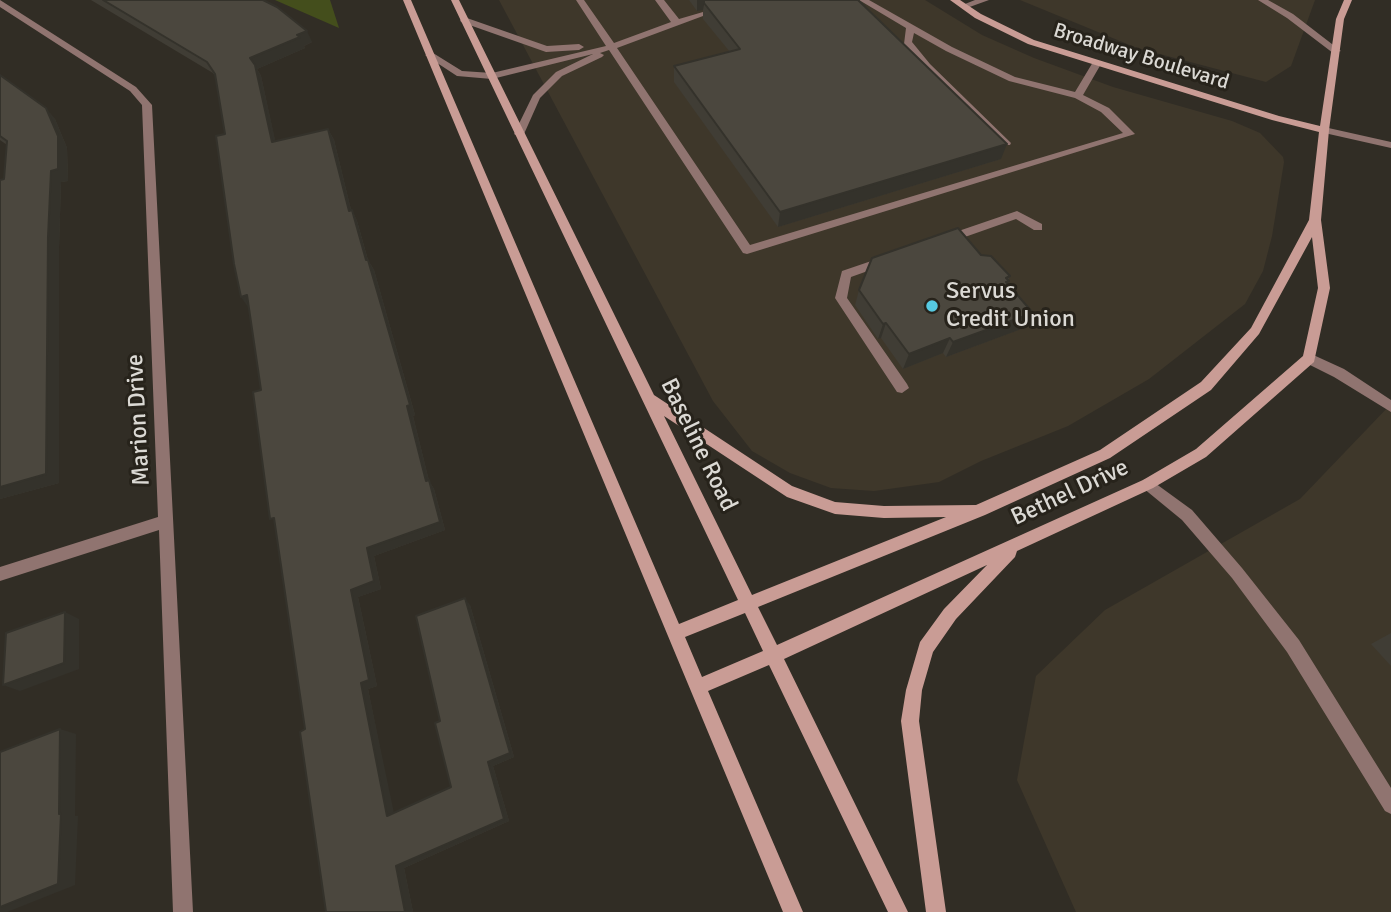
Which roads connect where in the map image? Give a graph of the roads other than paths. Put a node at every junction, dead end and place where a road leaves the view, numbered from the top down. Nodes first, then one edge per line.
1 (407, 0) edge
2 (455, 0) edge
3 (580, 0) edge
4 (659, 0) edge
5 (863, 0) edge
6 (954, 0) edge
7 (985, 0) edge
8 (1262, 0) edge
9 (1348, 0) edge
10 (0, 3) edge
11 (964, 6) junction
12 (700, 14) dead end
13 (464, 20) junction
14 (677, 23) junction
15 (911, 28) junction
16 (612, 47) junction
17 (1336, 51) junction
18 (430, 55) junction
19 (1096, 64) junction
20 (492, 76) junction
21 (1078, 96) junction
22 (1324, 130) junction
23 (519, 134) junction
24 (1006, 143) edge
25 (1391, 145) edge
26 (1315, 220) junction
27 (1038, 227) dead end
28 (938, 242) edge
29 (898, 256) edge
30 (1309, 358) junction
31 (902, 388) dead end
32 (648, 398) junction
33 (1391, 407) edge
34 (1148, 484) junction
35 (980, 510) junction
36 (167, 521) junction
37 (1015, 546) junction
38 (0, 574) edge
39 (748, 605) junction
40 (674, 634) junction
41 (774, 655) junction
42 (697, 687) junction
43 (1391, 805) edge
44 (183, 912) edge
45 (793, 912) edge
46 (898, 912) edge
47 (936, 912) edge

1 - 18 main road
2 - 13 main road, Baseline Road
3 - 16 street
4 - 14 street
5 - 15 street
6 - 11 main road, Broadway Boulevard
7 - 11 street
8 - 17 street
9 - 17 main road, Bethel Drive
10 - 36 street, Marion Drive
11 - 19 main road, Broadway Boulevard
12 - 14 street
13 - 16 street
13 - 20 main road, Baseline Road
14 - 16 street
15 - 21 street
15 - 24 street
16 - 20 street
16 - 21 street
16 - 23 street
17 - 22 main road, Bethel Drive
18 - 20 street
18 - 40 main road
19 - 21 street
19 - 22 main road, Broadway Boulevard
20 - 23 main road, Baseline Road
22 - 25 street
22 - 26 main road, Bethel Drive
23 - 32 main road, Baseline Road
26 - 30 main road, Bethel Drive
26 - 35 main road, Bethel Drive
27 - 28 street
29 - 31 street
30 - 33 street
30 - 34 main road, Bethel Drive
32 - 35 main road
32 - 39 main road, Baseline Road
34 - 37 main road, Bethel Drive
34 - 43 street
35 - 39 main road, Bethel Drive
36 - 38 street
36 - 44 street, Marion Drive
37 - 41 main road, Bethel Drive
37 - 47 main road
39 - 40 main road, Bethel Drive
39 - 41 main road, Baseline Road
40 - 42 main road
41 - 42 main road, Bethel Drive
41 - 46 main road, Baseline Road
42 - 45 main road

